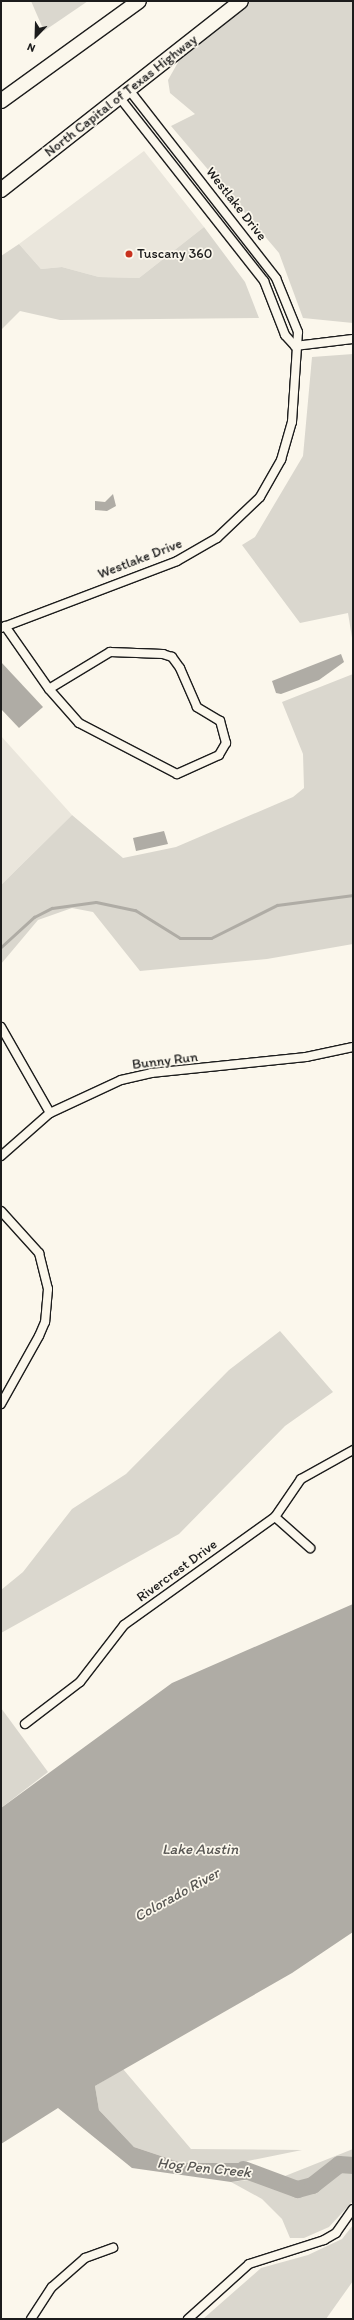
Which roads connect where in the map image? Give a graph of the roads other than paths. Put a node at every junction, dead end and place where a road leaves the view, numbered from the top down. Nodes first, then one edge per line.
1 (139, 1) edge
2 (241, 1) edge
3 (124, 94) junction
4 (1, 101) edge
5 (1, 190) edge
6 (353, 339) edge
7 (294, 346) junction
8 (3, 627) edge
9 (49, 689) junction
10 (1, 1028) edge
11 (353, 1047) edge
12 (50, 1113) junction
13 (1, 1156) edge
14 (1, 1211) edge
15 (1, 1404) edge
16 (353, 1450) edge
17 (275, 1517) junction
18 (310, 1548) dead end
19 (25, 1724) dead end
20 (353, 2209) edge
21 (113, 2248) dead end
22 (31, 2319) edge
23 (188, 2319) edge

1 - 4 highway
2 - 3 highway, North Capital of Texas Highway
3 - 5 highway, North Capital of Texas Highway
3 - 7 street, Westlake Drive
3 - 7 street, Westlake Drive
6 - 7 street
7 - 8 street, Westlake Drive
8 - 9 street
9 - 9 street
10 - 12 street
11 - 12 street, Bunny Run
12 - 13 street, Bunny Run
14 - 15 street
16 - 17 street, Rivercrest Drive
17 - 18 street
17 - 19 street, Rivercrest Drive
20 - 23 street
21 - 22 street

